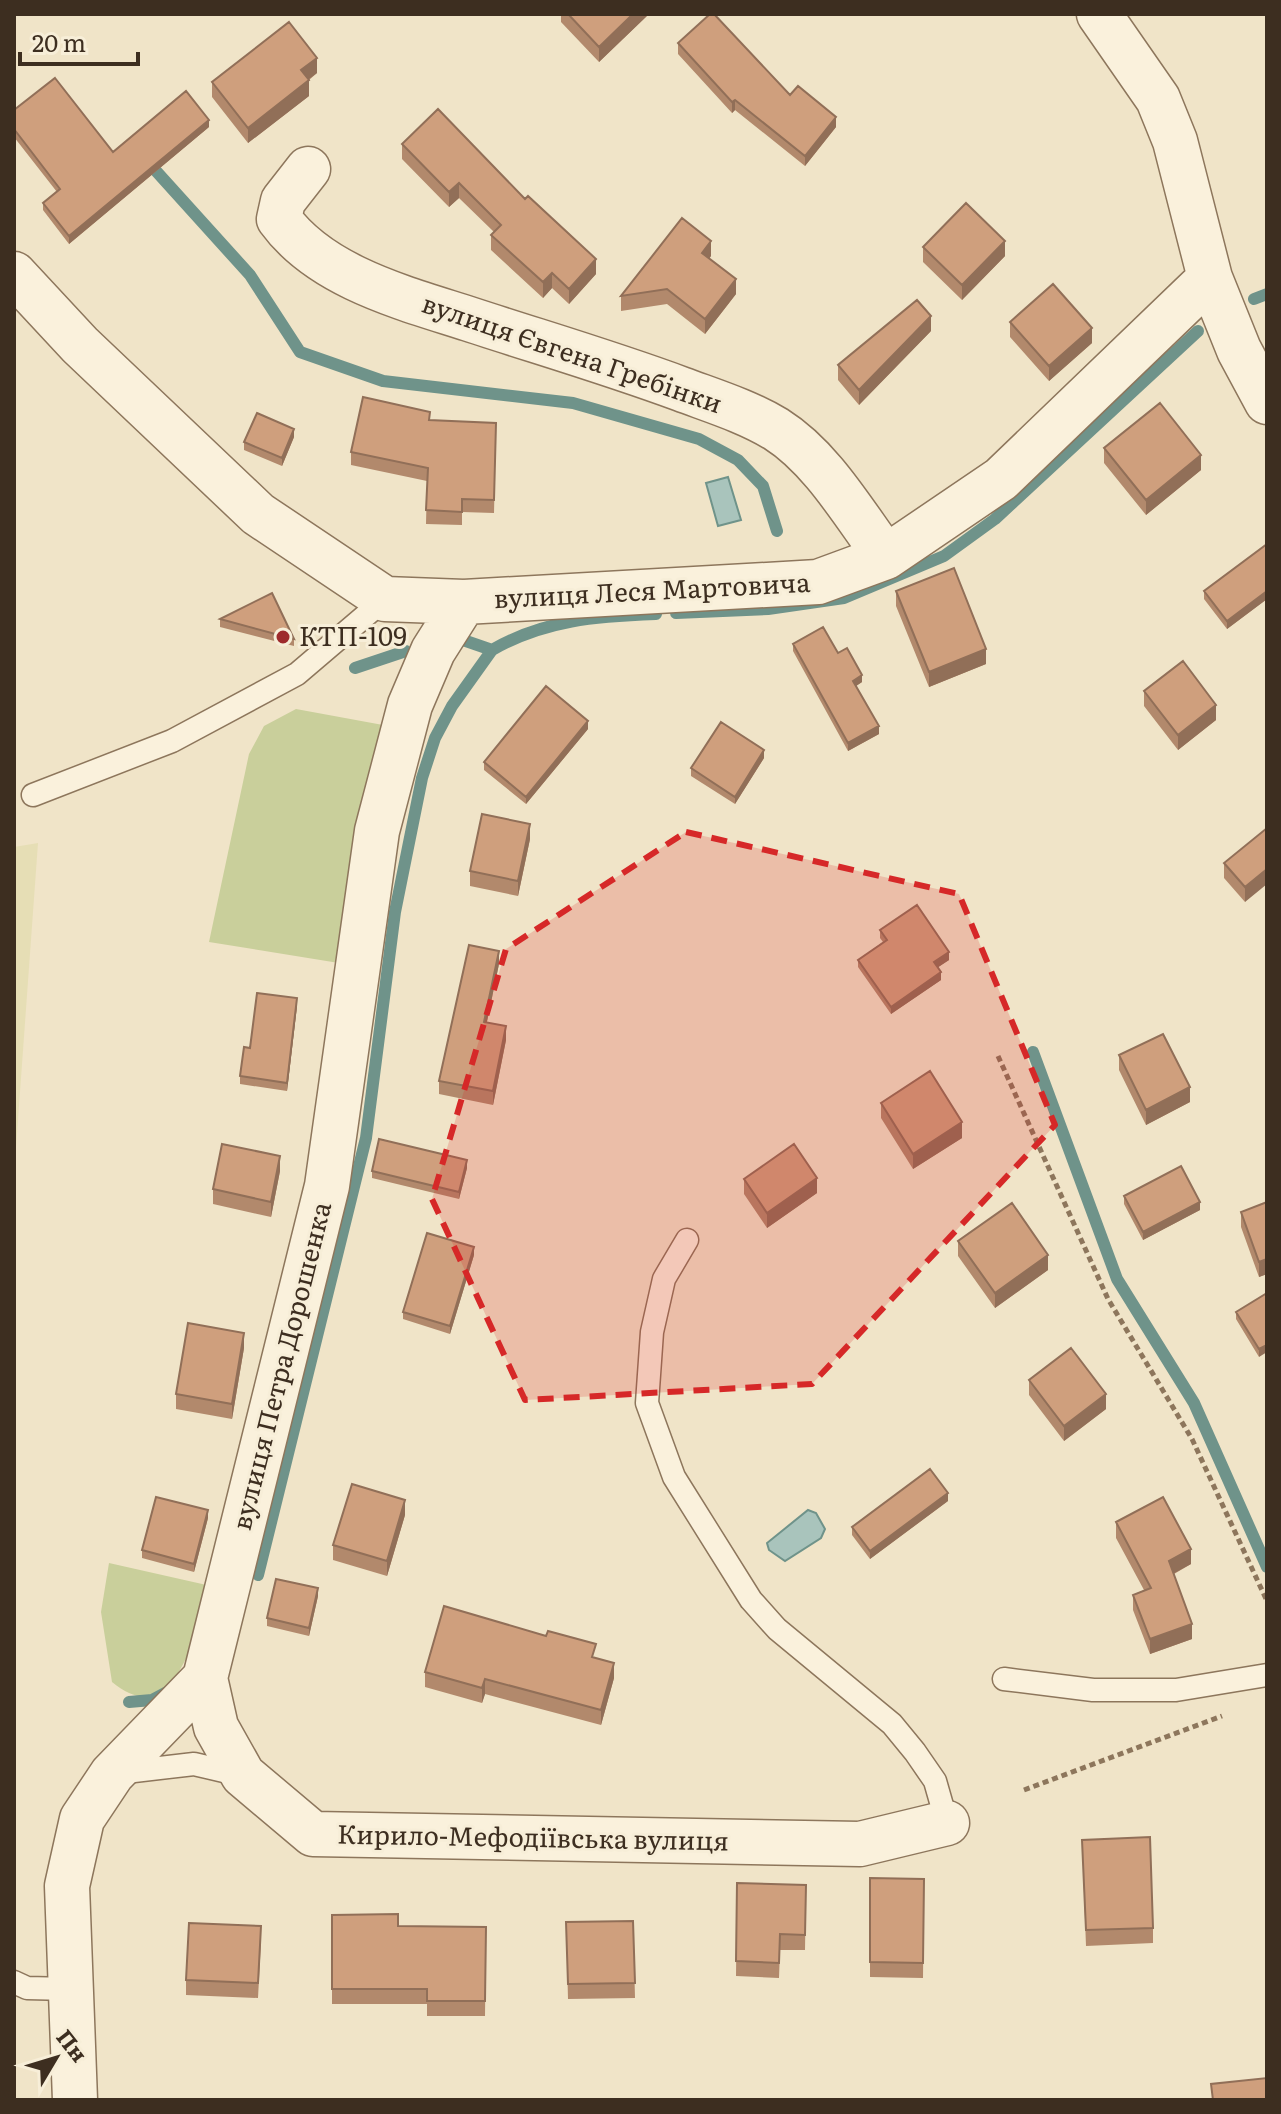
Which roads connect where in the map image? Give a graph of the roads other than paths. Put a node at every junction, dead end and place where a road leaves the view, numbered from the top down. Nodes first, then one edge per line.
1 (1099, 14) edge
2 (308, 169) dead end
3 (14, 274) edge
4 (1210, 278) junction
5 (1267, 402) edge
6 (886, 557) junction
7 (385, 599) junction
8 (464, 602) junction
9 (33, 795) dead end
10 (687, 1240) dead end
11 (1267, 1675) edge
12 (205, 1678) junction
13 (1004, 1679) dead end
14 (112, 1774) junction
15 (243, 1775) junction
16 (947, 1823) joint
17 (14, 1982) edge
18 (69, 1989) junction
19 (75, 2100) edge

1 - 4 street
2 - 6 street, вулиця Євгена Гребінки
3 - 7 street
4 - 5 street
4 - 6 street, вулиця Леся Мартовича
6 - 8 street, вулиця Леся Мартовича
7 - 8 street
7 - 9 lane
8 - 12 street, вулиця Петра Дорошенка
10 - 16 lane
11 - 13 lane
12 - 14 street
12 - 15 street, Кирило-Мефодіївська вулиця
14 - 15 lane
14 - 18 street
15 - 16 street, Кирило-Мефодіївська вулиця
17 - 18 lane
18 - 19 street

